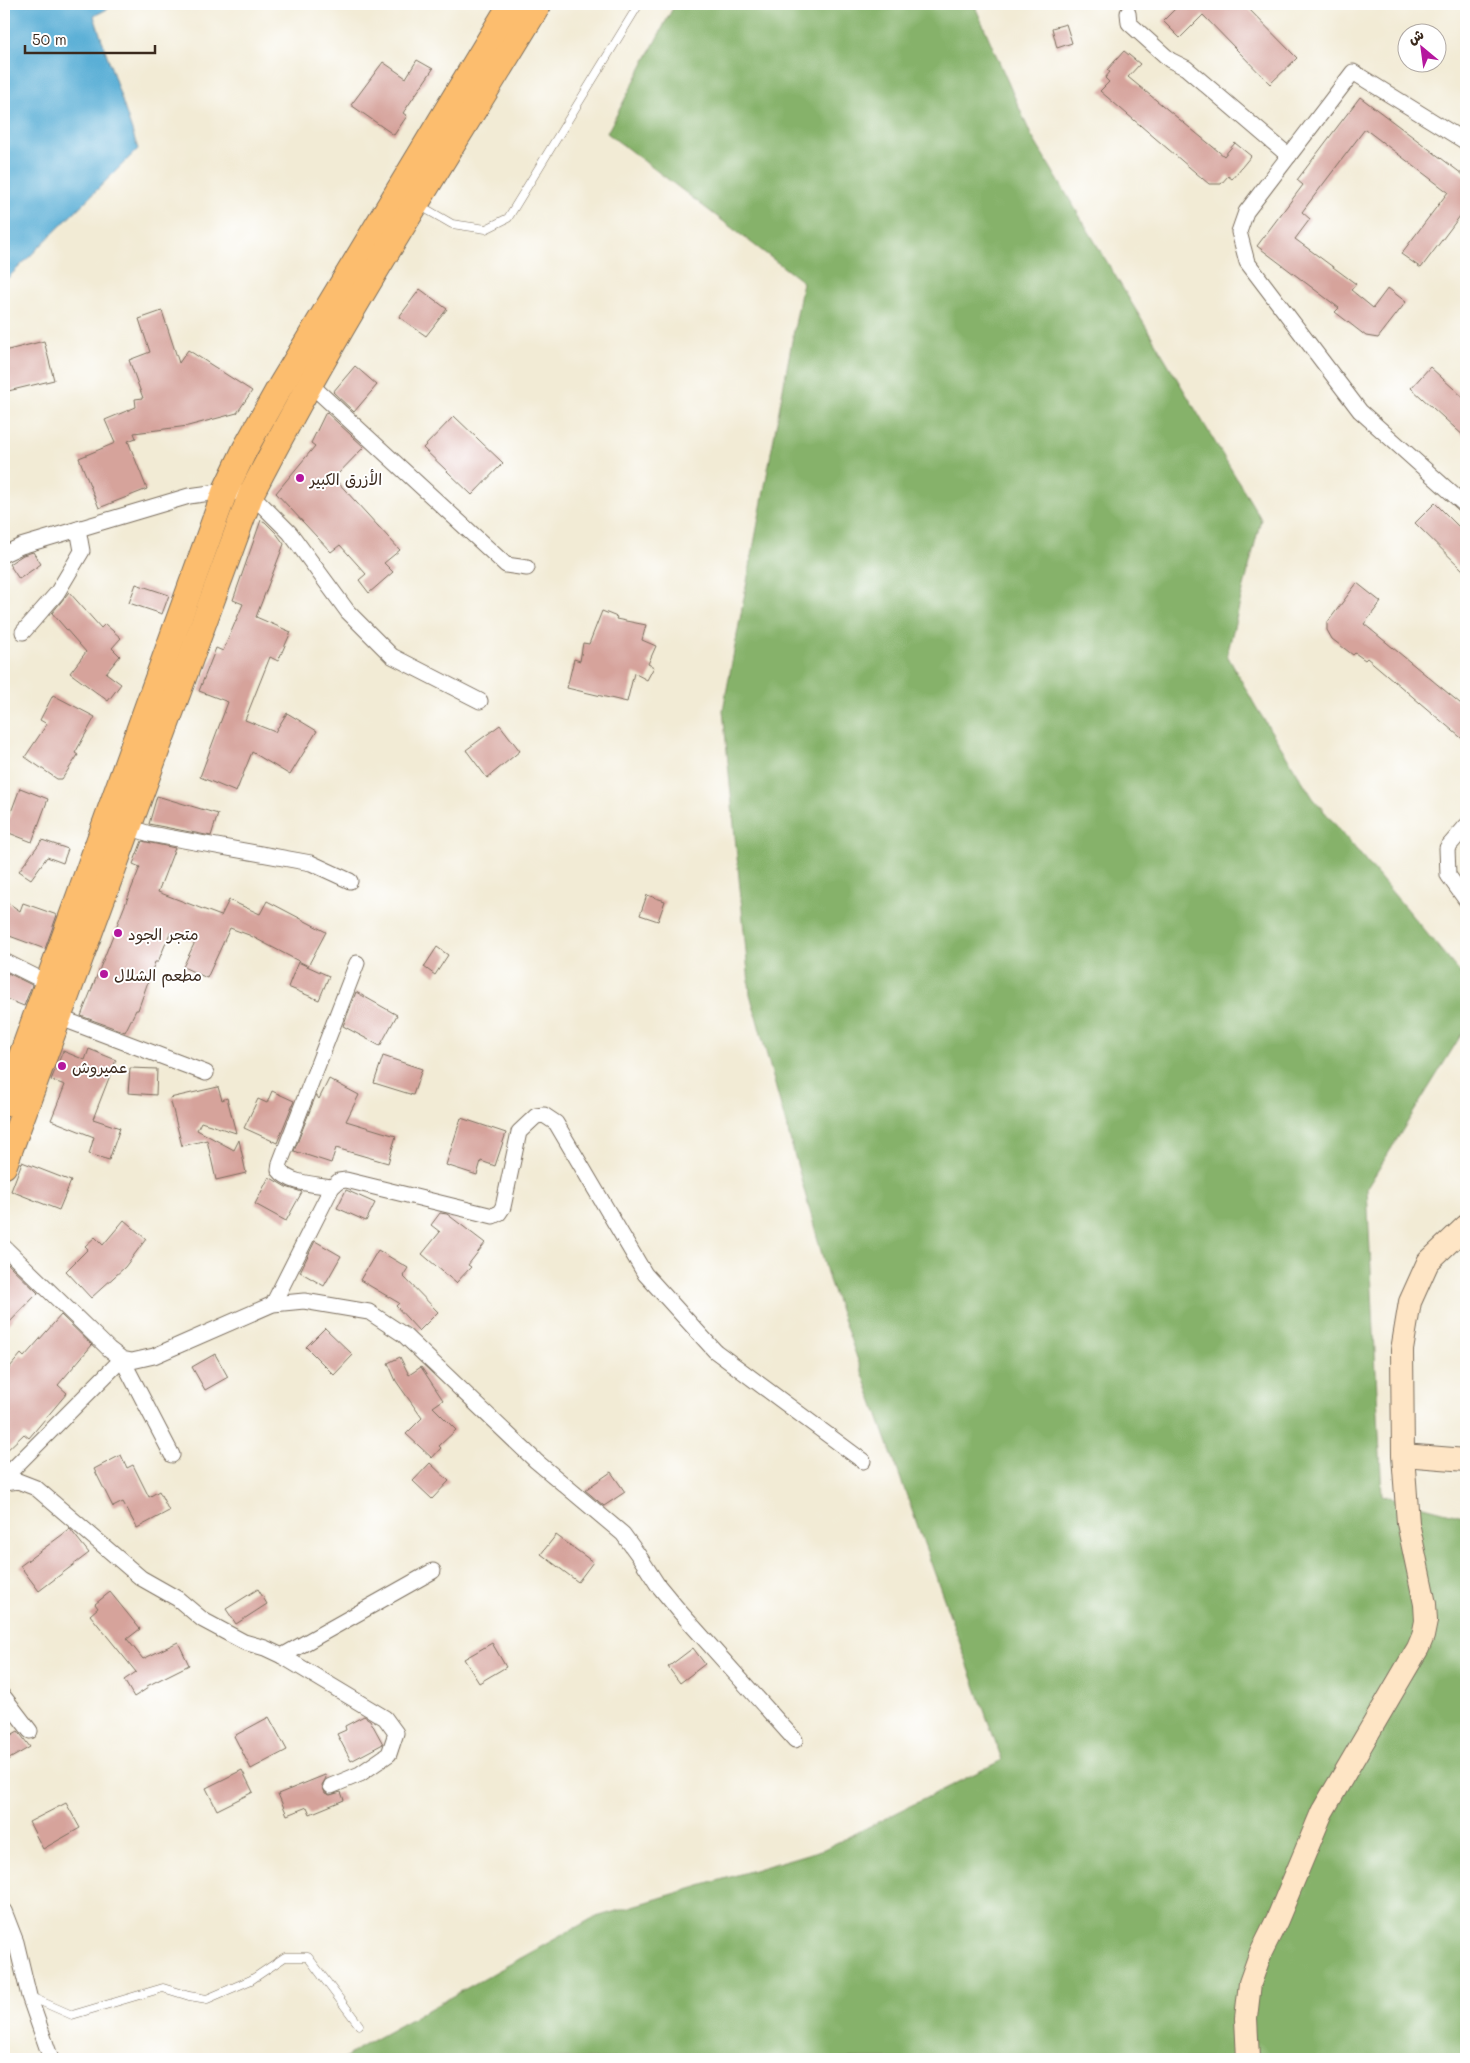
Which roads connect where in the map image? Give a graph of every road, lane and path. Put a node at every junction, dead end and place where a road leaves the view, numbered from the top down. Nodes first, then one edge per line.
1 (511, 4) edge
2 (539, 4) edge
3 (639, 4) edge
4 (1128, 13) dead end
5 (1466, 142) edge
6 (1289, 156) junction
7 (417, 204) junction
8 (310, 384) junction
9 (225, 491) junction
10 (251, 494) junction
11 (1466, 506) edge
12 (78, 529) junction
13 (4, 554) edge
14 (527, 568) dead end
15 (23, 632) dead end
16 (480, 701) dead end
17 (1466, 826) edge
18 (128, 828) junction
19 (350, 882) dead end
20 (1466, 900) edge
21 (4, 961) edge
22 (357, 963) dead end
23 (48, 983) junction
24 (58, 1017) junction
25 (206, 1073) dead end
26 (4, 1104) edge
27 (4, 1166) edge
28 (332, 1187) junction
29 (1466, 1226) edge
30 (4, 1246) edge
31 (273, 1304) junction
32 (122, 1359) junction
33 (172, 1455) dead end
34 (1403, 1455) junction
35 (1466, 1460) edge
36 (863, 1461) dead end
37 (4, 1478) edge
38 (4, 1483) edge
39 (433, 1570) dead end
40 (282, 1656) junction
41 (4, 1697) edge
42 (30, 1731) dead end
43 (795, 1740) dead end
44 (331, 1786) dead end
45 (4, 1911) edge
46 (29, 1996) junction
47 (359, 2025) dead end
48 (51, 2059) edge
49 (1248, 2059) edge

1 - 9 main road
2 - 7 main road
3 - 7 lane
4 - 6 street
5 - 6 street
6 - 11 street
7 - 8 main road
8 - 10 main road
8 - 14 street
9 - 10 street
9 - 12 street
9 - 23 main road
10 - 16 street
10 - 18 main road
12 - 13 street
12 - 15 street
17 - 20 street
18 - 19 street
18 - 24 main road
21 - 23 street
22 - 28 street
23 - 26 main road
24 - 25 street
24 - 27 main road
28 - 31 street
28 - 36 street
29 - 34 main road
30 - 32 street
31 - 32 street
31 - 43 street
32 - 33 street
32 - 37 street
34 - 35 main road
34 - 49 main road
38 - 40 street
39 - 40 street
40 - 44 street
41 - 42 street
45 - 46 street
46 - 47 lane
46 - 48 street

